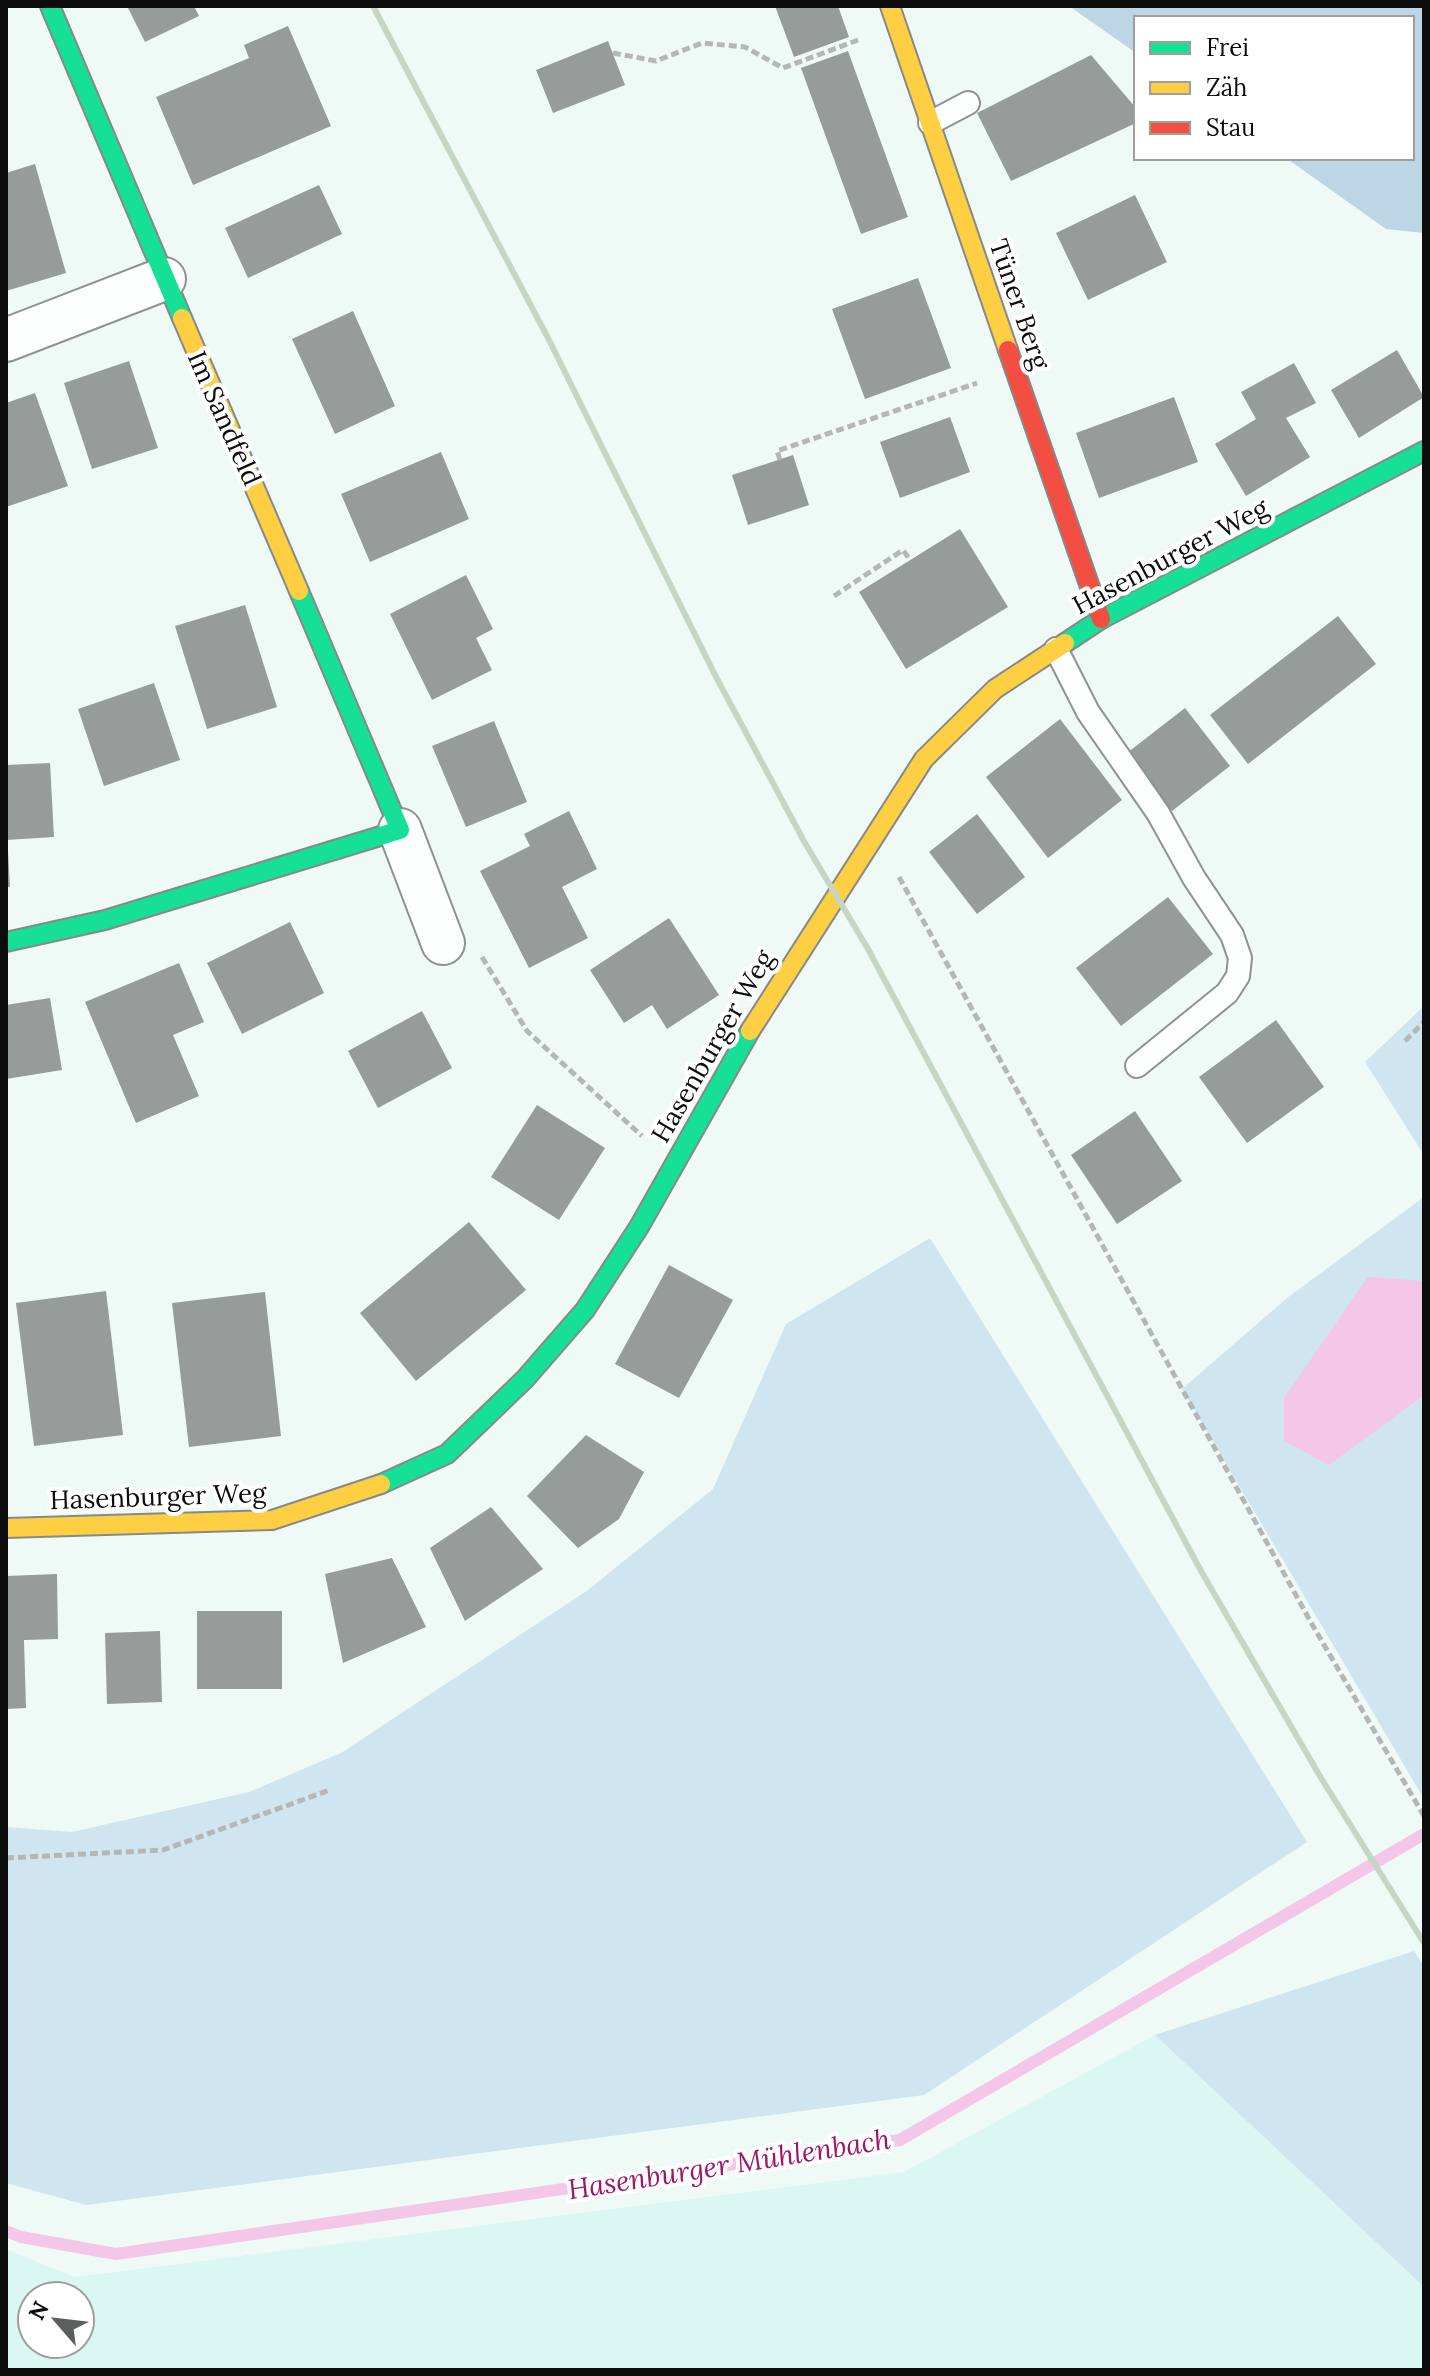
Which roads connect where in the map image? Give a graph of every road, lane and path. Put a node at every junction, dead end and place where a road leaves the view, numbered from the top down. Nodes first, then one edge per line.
1 (50, 6) edge
2 (890, 6) edge
3 (897, 25) junction
4 (613, 53) dead end
5 (968, 103) dead end
6 (930, 123) junction
7 (164, 279) junction
8 (6, 340) edge
9 (1015, 370) junction
10 (1424, 451) edge
11 (780, 460) dead end
12 (910, 560) dead end
13 (834, 596) dead end
14 (1101, 619) junction
15 (1056, 649) junction
16 (400, 830) junction
17 (871, 836) junction
18 (6, 942) edge
19 (443, 943) joint
20 (1424, 1022) edge
21 (1405, 1041) dead end
22 (1137, 1066) dead end
23 (678, 1156) junction
24 (6, 1528) edge
25 (330, 1790) dead end
26 (1424, 1816) edge
27 (6, 1858) edge

1 - 7 street, Im Sandfeld
2 - 3 street, Tüner Berg
3 - 4 path
3 - 6 street, Tüner Berg
5 - 6 lane
6 - 9 street, Tüner Berg
7 - 8 street
7 - 16 street, Im Sandfeld
9 - 11 path
9 - 14 street, Tüner Berg
10 - 14 street, Hasenburger Weg
12 - 13 path
14 - 15 street, Hasenburger Weg
15 - 17 street, Hasenburger Weg
15 - 22 lane
16 - 18 street
16 - 19 street, Im Sandfeld
17 - 23 street, Hasenburger Weg
17 - 26 path
19 - 23 path
20 - 21 path
23 - 24 street, Hasenburger Weg
25 - 27 path

